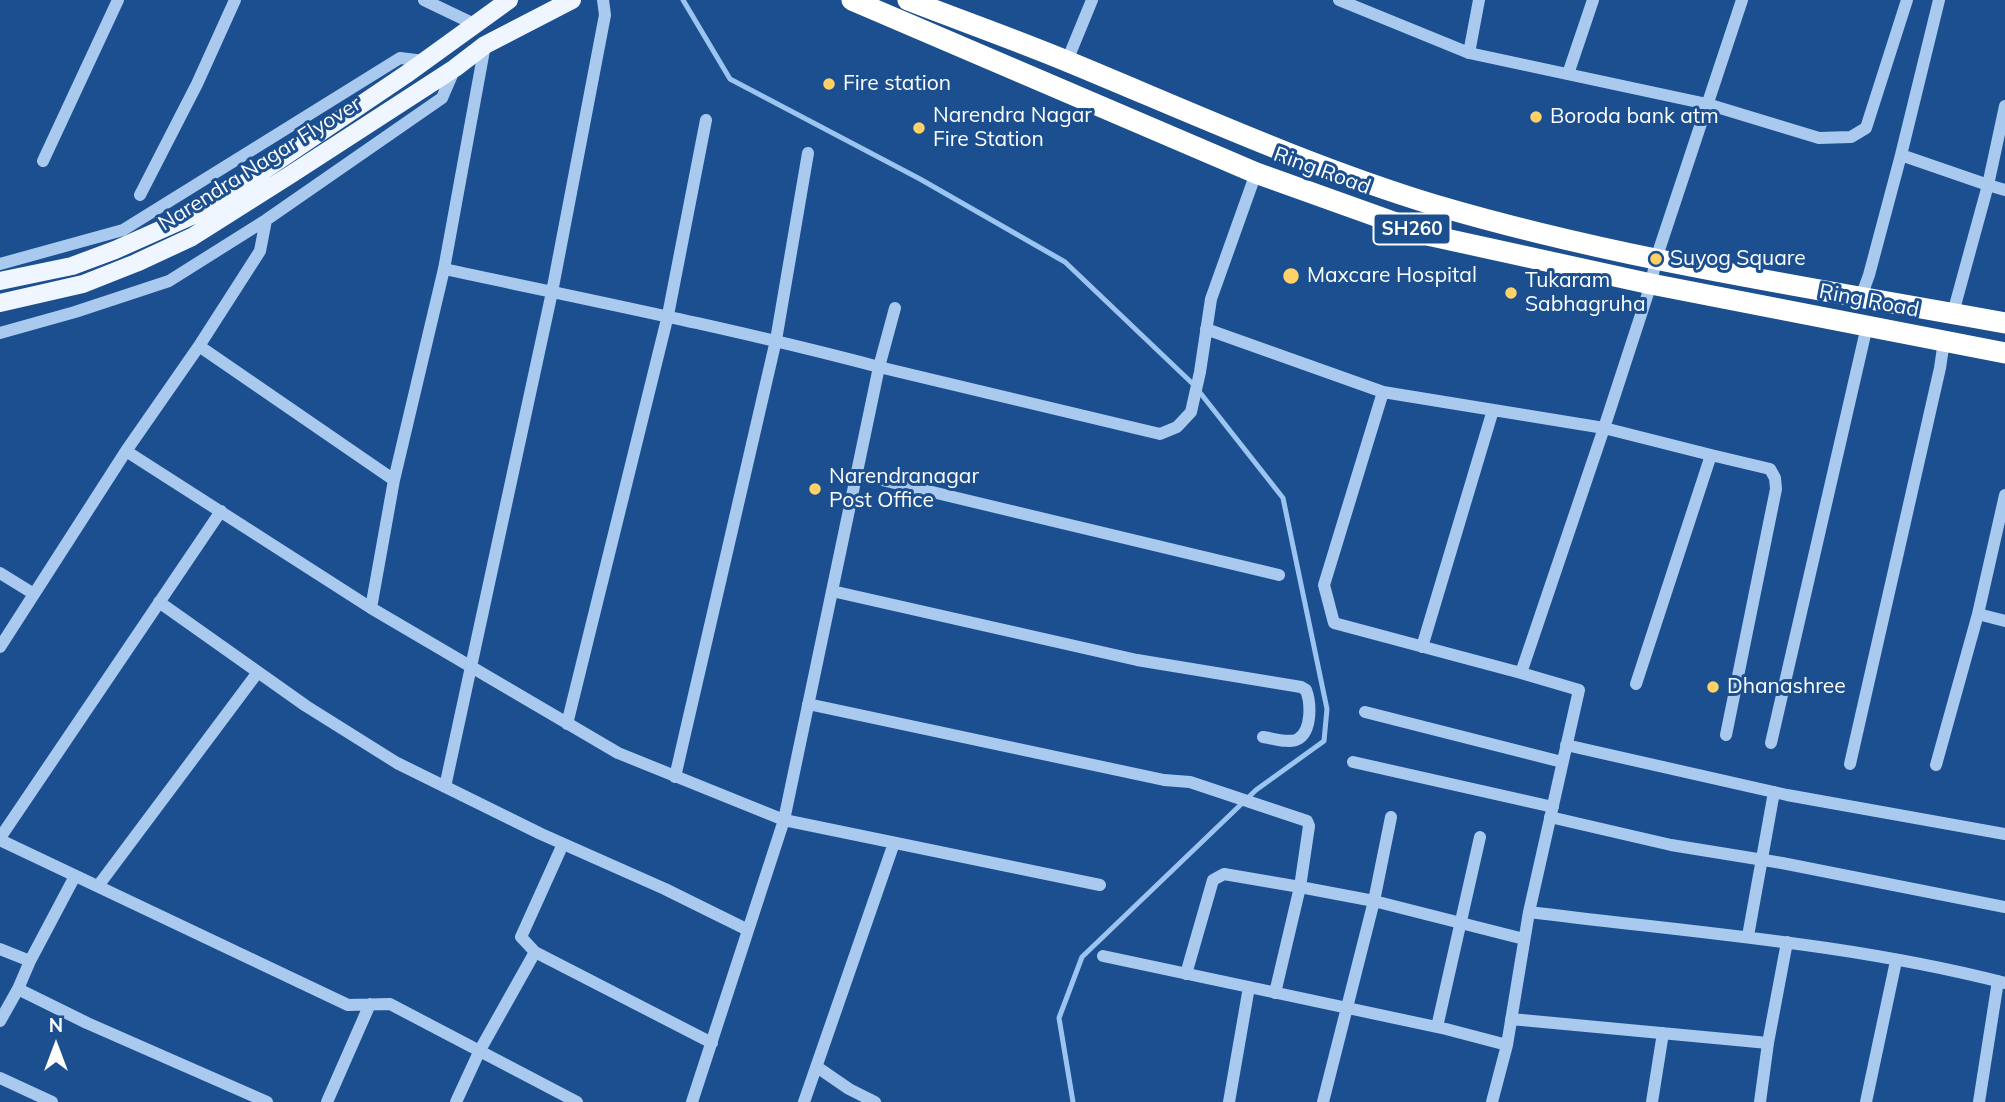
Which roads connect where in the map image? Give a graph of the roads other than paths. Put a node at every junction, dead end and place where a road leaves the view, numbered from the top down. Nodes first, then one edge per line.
1 (118, 0) edge
2 (235, 0) edge
3 (424, 0) edge
4 (572, 0) edge
5 (603, 0) edge
6 (852, 0) edge
7 (908, 0) edge
8 (1092, 0) edge
9 (1339, 0) edge
10 (1479, 0) edge
11 (1593, 0) edge
12 (1742, 0) edge
13 (1907, 0) edge
14 (1940, 0) edge
15 (507, 1) edge
16 (474, 24) junction
17 (485, 45) junction
18 (1469, 53) junction
19 (424, 61) junction
20 (1067, 61) junction
21 (454, 68) junction
22 (1569, 74) junction
23 (1707, 104) junction
24 (2005, 106) edge
25 (706, 120) dead end
26 (808, 153) dead end
27 (1900, 155) junction
28 (43, 161) dead end
29 (1256, 173) junction
30 (1988, 185) junction
31 (2005, 190) edge
32 (140, 195) dead end
33 (266, 220) junction
34 (1657, 259) junction
35 (0, 264) edge
36 (444, 268) junction
37 (0, 281) edge
38 (1651, 284) junction
39 (552, 292) junction
40 (1861, 297) junction
41 (0, 303) edge
42 (895, 308) dead end
43 (1953, 313) junction
44 (668, 315) junction
45 (2005, 323) edge
46 (1867, 326) junction
47 (1206, 329) junction
48 (0, 333) edge
49 (776, 340) junction
50 (1944, 341) junction
51 (199, 346) junction
52 (2005, 353) edge
53 (879, 367) junction
54 (1383, 392) junction
55 (1493, 410) junction
56 (1604, 428) junction
57 (126, 451) junction
58 (1711, 455) junction
59 (857, 474) junction
60 (394, 480) junction
61 (2005, 495) edge
62 (221, 511) junction
63 (0, 573) edge
64 (1279, 575) dead end
65 (832, 591) junction
66 (34, 594) junction
67 (159, 602) junction
68 (371, 608) junction
69 (1979, 614) junction
70 (2005, 621) edge
71 (0, 647) edge
72 (1422, 648) junction
73 (471, 667) junction
74 (258, 672) junction
75 (1521, 673) junction
76 (1636, 684) dead end
77 (808, 704) junction
78 (1365, 712) dead end
79 (567, 724) junction
80 (1726, 735) dead end
81 (1263, 737) dead end
82 (1771, 743) dead end
83 (1566, 745) junction
84 (1353, 762) dead end
85 (1562, 762) junction
86 (1850, 764) dead end
87 (1936, 765) dead end
88 (675, 776) junction
89 (445, 786) junction
90 (1774, 792) junction
91 (1551, 812) junction
92 (1391, 817) dead end
93 (784, 820) junction
94 (2005, 834) edge
95 (1480, 837) dead end
96 (0, 839) edge
97 (894, 843) junction
98 (564, 844) junction
99 (1762, 860) junction
100 (75, 876) junction
101 (1100, 885) dead end
102 (98, 887) junction
103 (1300, 887) junction
104 (1374, 901) junction
105 (2005, 907) edge
106 (1529, 912) junction
107 (1460, 923) junction
108 (748, 930) junction
109 (1748, 936) junction
110 (1524, 939) junction
111 (1787, 942) junction
112 (0, 949) edge
113 (535, 952) junction
114 (1103, 956) dead end
115 (30, 961) junction
116 (1896, 961) junction
117 (1186, 974) junction
118 (2002, 982) edge
119 (1249, 987) junction
120 (18, 989) junction
121 (1275, 993) junction
122 (370, 1004) junction
123 (1346, 1009) junction
124 (1511, 1019) junction
125 (0, 1021) edge
126 (1437, 1027) junction
127 (1663, 1033) junction
128 (712, 1043) junction
129 (1768, 1043) junction
130 (1507, 1045) junction
131 (480, 1050) junction
132 (817, 1067) junction
133 (0, 1078) edge
134 (52, 1102) edge
135 (267, 1102) edge
136 (327, 1102) edge
137 (456, 1102) edge
138 (576, 1102) edge
139 (692, 1102) edge
140 (804, 1102) edge
141 (875, 1102) edge
142 (1228, 1102) edge
143 (1323, 1102) edge
144 (1492, 1102) edge
145 (1651, 1102) edge
146 (1760, 1102) edge
147 (1866, 1102) edge
148 (1979, 1102) edge

1 - 28 street
2 - 32 street
3 - 16 street
4 - 17 main road, Narendra Nagar Flyover
5 - 39 street
6 - 29 highway, Ring Road / SH260
7 - 20 highway, Ring Road / SH260
8 - 20 street
9 - 18 street
10 - 18 street
11 - 22 street
12 - 23 street
13 - 23 street
14 - 27 street
15 - 16 main road, Narendra Nagar Flyover
16 - 19 main road, Narendra Nagar Flyover
17 - 21 main road, Narendra Nagar Flyover
17 - 36 street
18 - 22 street
19 - 35 street
19 - 37 main road, Narendra Nagar Flyover
20 - 34 highway, Ring Road / SH260
21 - 33 street
21 - 41 main road, Narendra Nagar Flyover
22 - 23 street
23 - 34 street
24 - 30 street
25 - 44 street
26 - 49 street
27 - 30 street
27 - 40 street
29 - 38 highway, Ring Road / SH260
29 - 47 street
30 - 31 street
30 - 43 street
33 - 48 street
33 - 51 street
34 - 38 street
34 - 40 highway, Ring Road / SH260
36 - 39 street
36 - 60 street
38 - 46 highway, Ring Road / SH260
38 - 56 street
39 - 44 street
39 - 73 street
40 - 43 highway, Ring Road / SH260
42 - 53 street
43 - 45 highway, Ring Road / SH260
44 - 49 street
44 - 79 street
46 - 50 highway, Ring Road / SH260
46 - 82 street
47 - 53 street
47 - 54 street
49 - 53 street
49 - 88 street
50 - 52 highway, Ring Road / SH260
50 - 86 street
51 - 57 street
51 - 60 street
53 - 59 street
54 - 55 street
54 - 72 street
55 - 56 street
55 - 72 street
56 - 58 street
56 - 75 street
57 - 62 street
57 - 66 street
58 - 76 street
58 - 80 street
59 - 64 street
59 - 65 street
60 - 68 street
61 - 69 street
62 - 67 street
62 - 68 street
63 - 66 street
65 - 77 street
65 - 81 street
66 - 71 street
67 - 74 street
67 - 96 street
68 - 73 street
69 - 70 street
69 - 87 street
72 - 75 street
73 - 79 street
73 - 89 street
74 - 89 street
74 - 102 street
75 - 83 street
77 - 93 street
77 - 103 street
78 - 85 street
79 - 88 street
83 - 85 street
83 - 90 street
84 - 91 street
85 - 91 street
88 - 93 street
89 - 98 street
90 - 94 street
90 - 99 street
91 - 99 street
91 - 106 street
92 - 104 street
93 - 97 street
93 - 108 street
95 - 107 street
96 - 100 street
97 - 101 street
97 - 132 street
98 - 108 street
98 - 113 street
99 - 105 street
99 - 109 street
100 - 102 street
100 - 115 street
102 - 122 street
103 - 104 street
103 - 117 street
103 - 121 street
104 - 107 street
104 - 123 street
106 - 109 street
106 - 110 street
107 - 110 street
107 - 126 street
108 - 128 street
109 - 111 street
110 - 124 street
111 - 116 street
111 - 129 street
112 - 115 street
113 - 128 street
113 - 131 street
114 - 117 street
115 - 120 street
116 - 118 street
116 - 147 street
117 - 119 street
118 - 148 street
119 - 121 street
119 - 142 street
120 - 125 street
120 - 135 street
121 - 123 street
122 - 131 street
122 - 136 street
123 - 126 street
123 - 143 street
124 - 127 street
124 - 130 street
126 - 130 street
127 - 129 street
127 - 145 street
128 - 139 street
129 - 146 street
130 - 144 street
131 - 137 street
131 - 138 street
132 - 140 street
132 - 141 street
133 - 134 street

